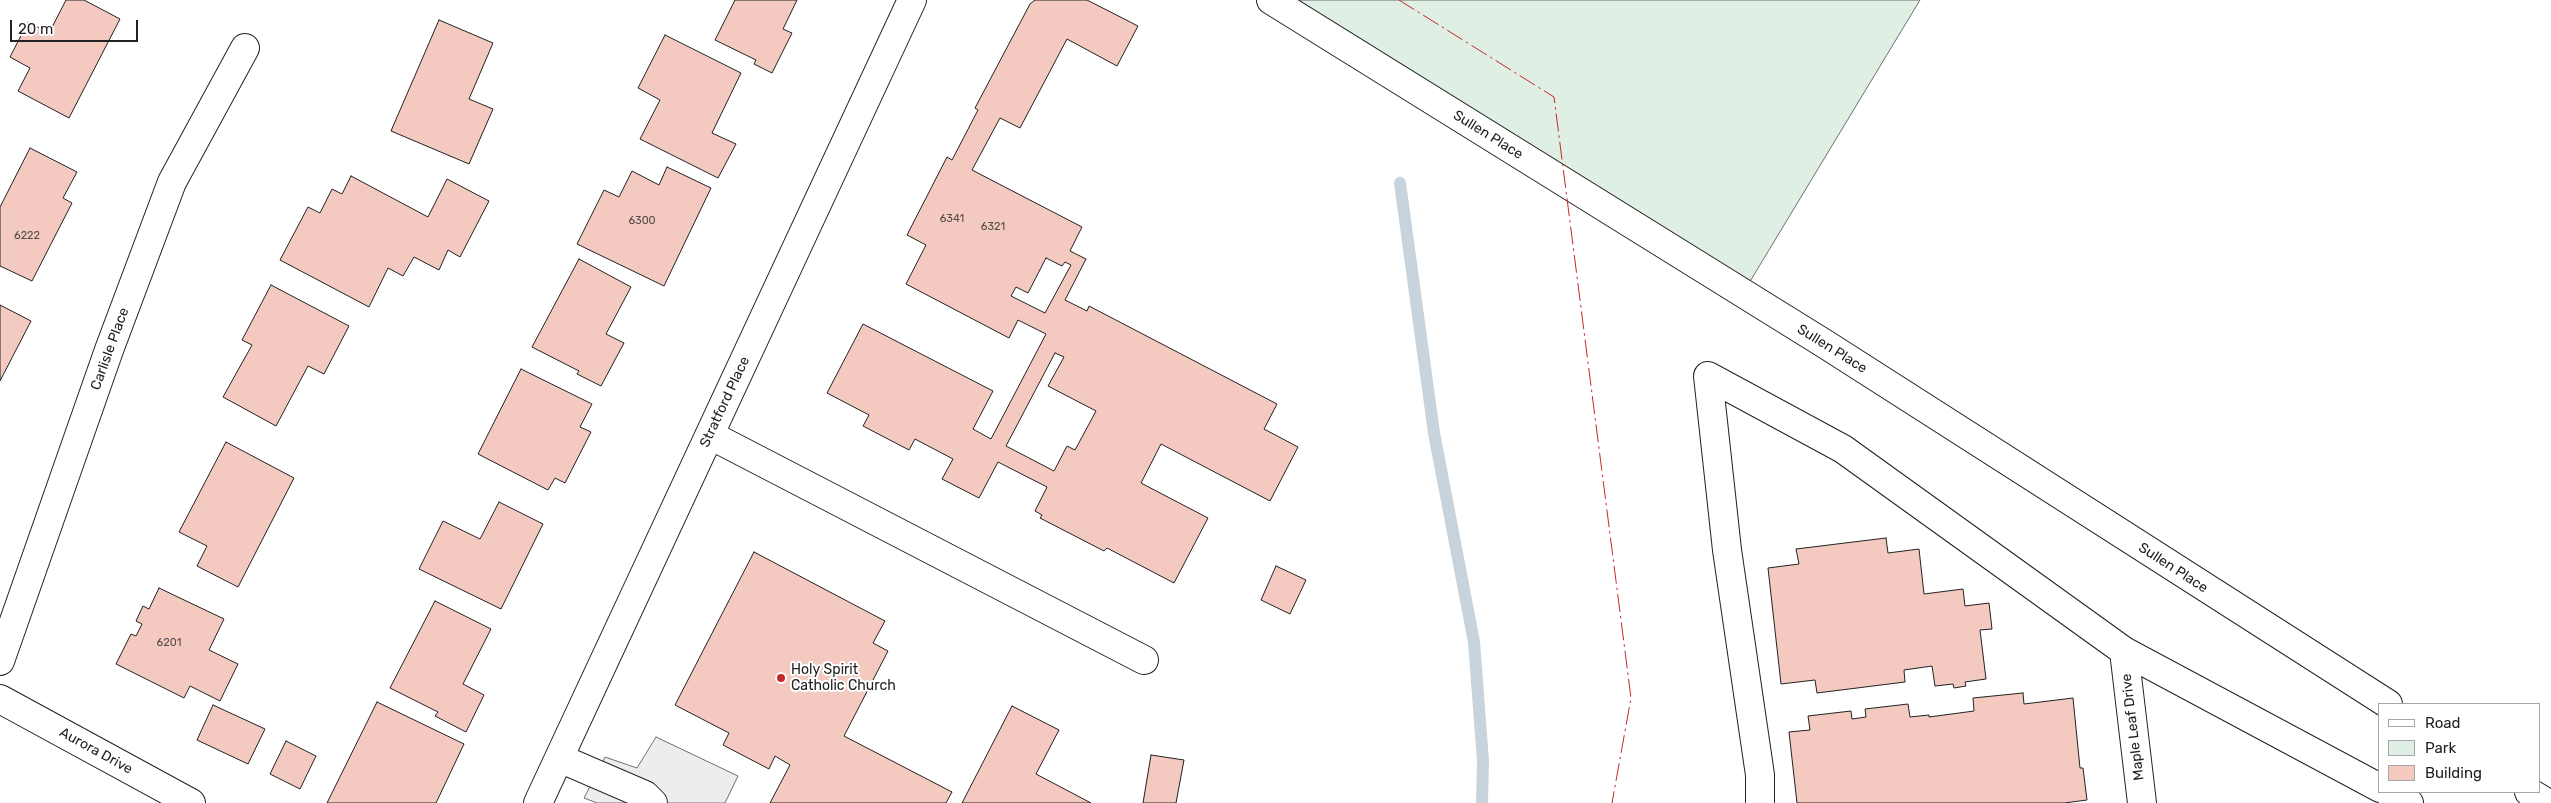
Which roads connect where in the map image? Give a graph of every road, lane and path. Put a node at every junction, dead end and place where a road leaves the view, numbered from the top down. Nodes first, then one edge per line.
1 (912, 0) edge
2 (1271, 0) edge
3 (245, 48) dead end
4 (710, 435) junction
5 (2124, 651) junction
6 (1144, 660) dead end
7 (0, 661) edge
8 (0, 699) edge
9 (2386, 703) edge
10 (559, 758) junction
11 (2378, 787) edge
12 (2390, 793) edge
13 (2531, 793) edge
14 (191, 803) edge
15 (538, 803) edge
16 (653, 803) edge
17 (1760, 803) edge
18 (2142, 803) edge
19 (2409, 803) edge
20 (2547, 803) edge

1 - 4 street, Stratford Place
2 - 9 street, Sullen Place
3 - 7 street, Carlisle Place
4 - 6 street
4 - 10 street, Stratford Place
5 - 11 street
5 - 17 street
5 - 18 street, Maple Leaf Drive
8 - 14 street, Aurora Drive
10 - 15 street, Stratford Place
10 - 16 street
12 - 19 street
13 - 20 street

